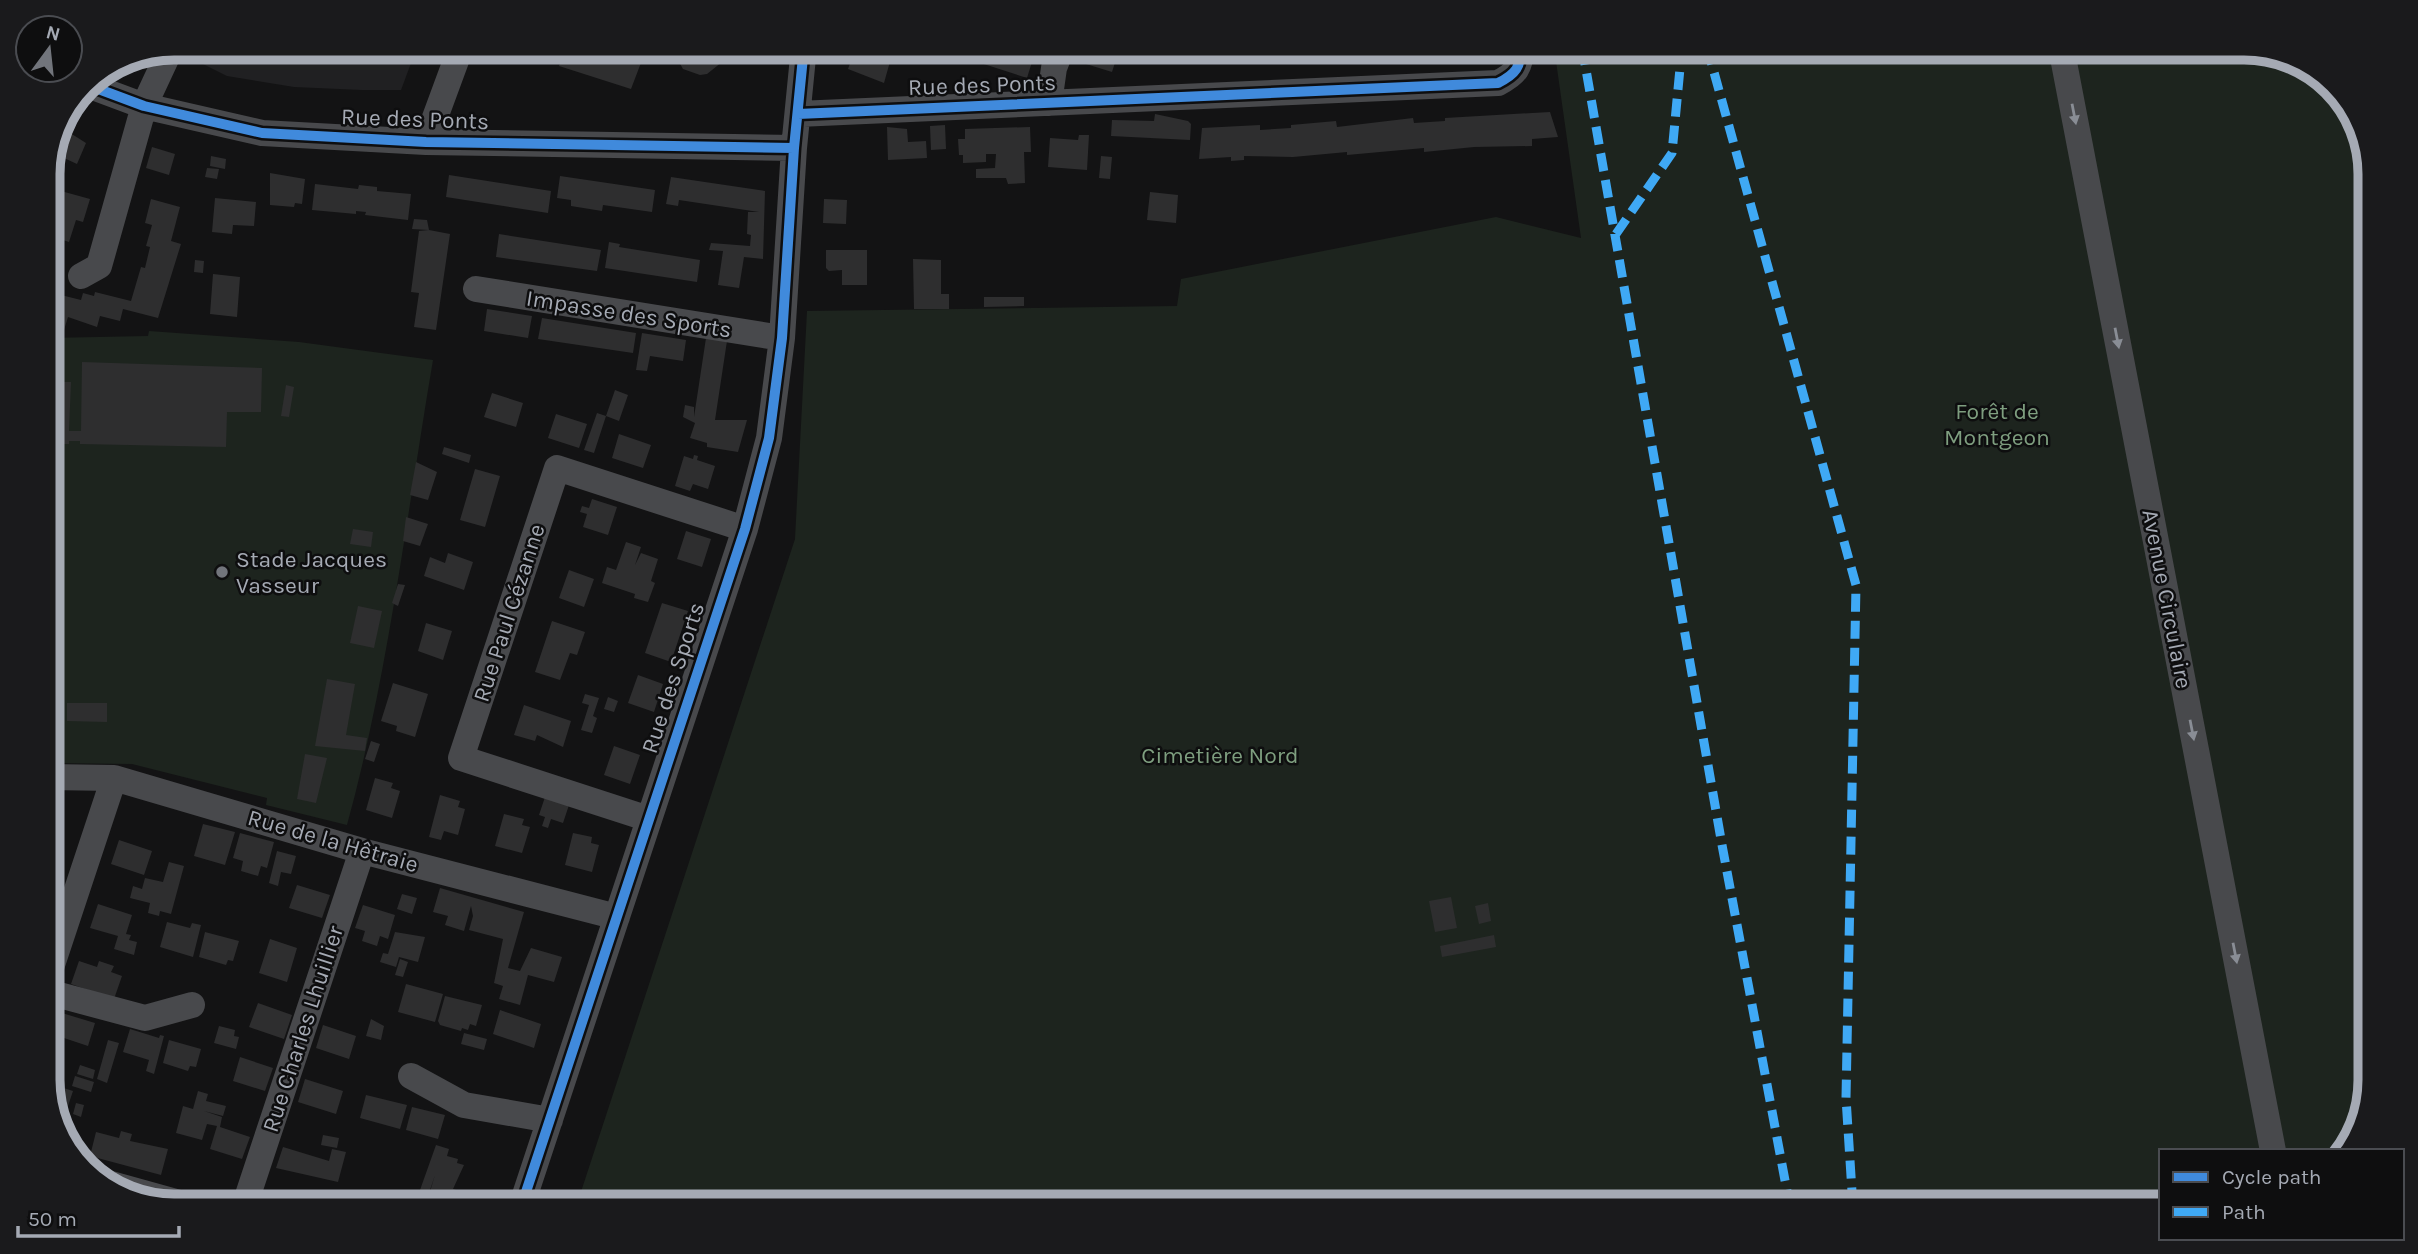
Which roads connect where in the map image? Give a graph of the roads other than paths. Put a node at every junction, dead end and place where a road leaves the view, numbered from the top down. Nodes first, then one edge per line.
1 (165, 60) edge
2 (456, 60) edge
3 (803, 60) edge
4 (1057, 60) edge
5 (1521, 60) edge
6 (2063, 60) edge
7 (97, 89) edge
8 (1049, 103) junction
9 (144, 106) junction
10 (798, 114) junction
11 (426, 142) junction
12 (794, 148) junction
13 (81, 276) dead end
14 (476, 289) dead end
15 (782, 338) junction
16 (745, 528) junction
17 (60, 776) edge
18 (114, 778) junction
19 (649, 819) junction
20 (362, 850) junction
21 (617, 916) junction
22 (60, 941) edge
23 (60, 995) edge
24 (192, 1005) dead end
25 (411, 1076) dead end
26 (550, 1119) junction
27 (2273, 1149) edge
28 (248, 1194) edge
29 (525, 1194) edge

1 - 9 street
2 - 11 street
3 - 10 street, Rue des Sports
4 - 8 street
5 - 8 street, Rue des Ponts
6 -> 27 street, Avenue Circulaire
7 - 9 street, Rue des Ponts
8 - 10 street, Rue des Ponts
9 - 11 street, Rue des Ponts
9 - 13 street
10 - 12 street, Rue des Sports
11 - 12 street, Rue des Ponts
12 - 15 street, Rue des Sports
14 - 15 street, Impasse des Sports
15 - 16 street, Rue des Sports
16 - 19 street, Rue des Sports
16 - 19 street, Rue Paul Cézanne
17 - 18 street, Rue de la Hêtraie
18 - 20 street, Rue de la Hêtraie
18 - 22 street
19 - 21 street, Rue des Sports
20 - 21 street, Rue de la Hêtraie
20 - 28 street, Rue Charles Lhuillier
21 - 26 street, Rue des Sports
23 - 24 street
25 - 26 street
26 - 29 street, Rue des Sports

